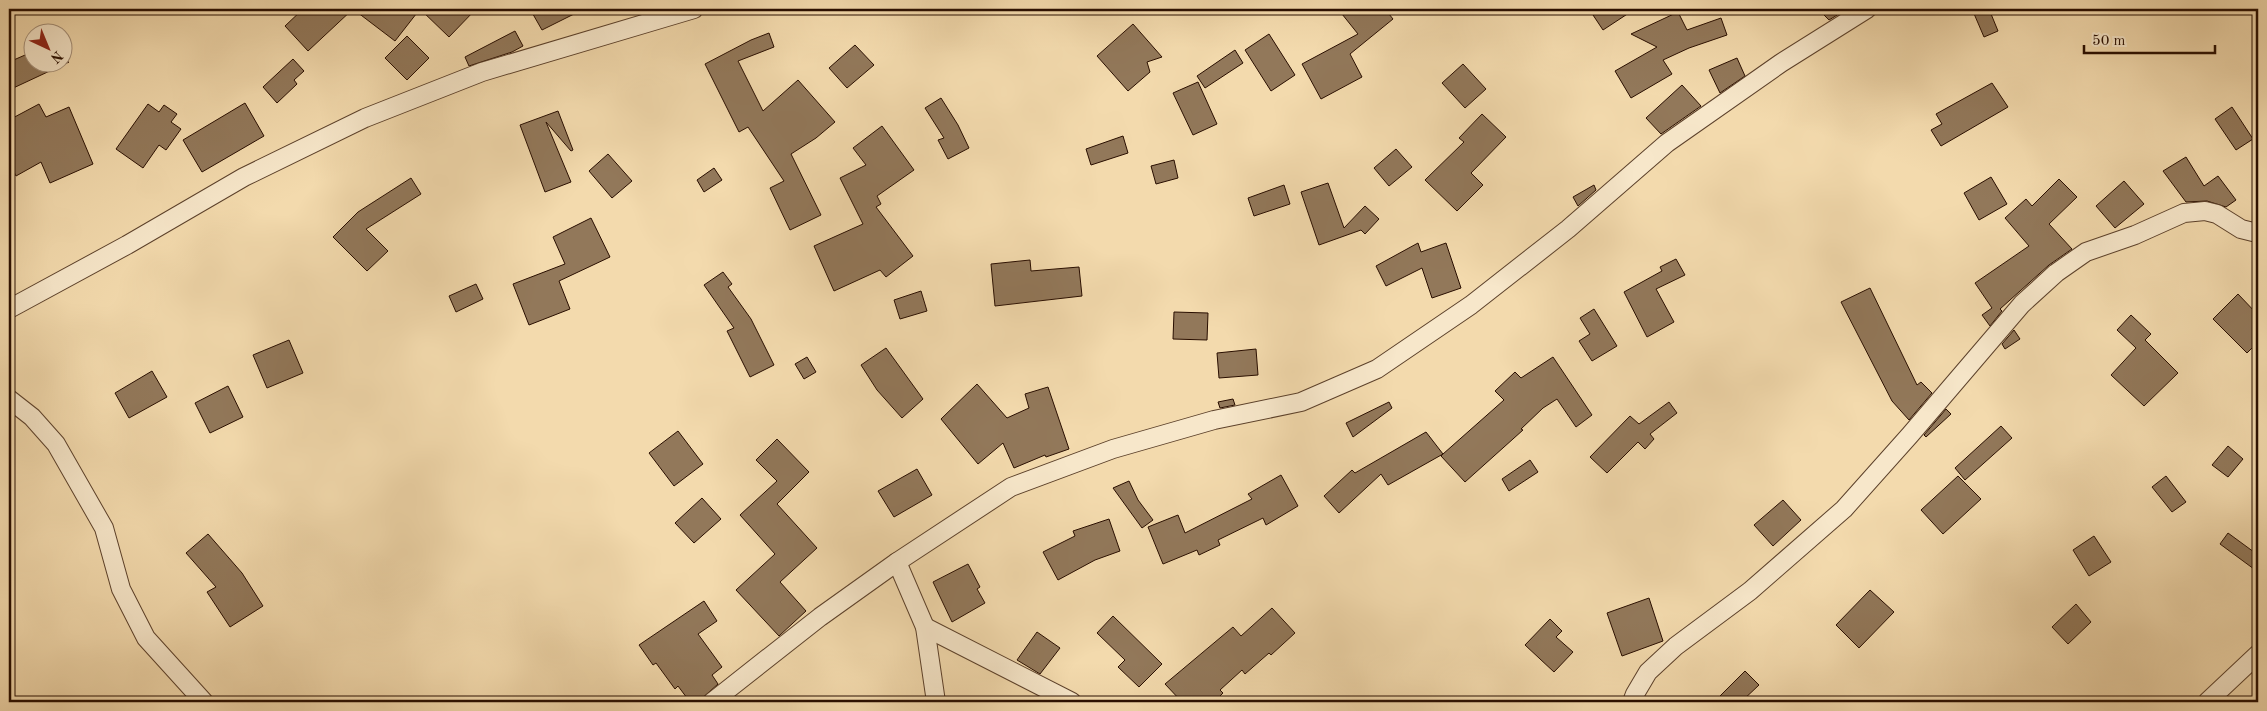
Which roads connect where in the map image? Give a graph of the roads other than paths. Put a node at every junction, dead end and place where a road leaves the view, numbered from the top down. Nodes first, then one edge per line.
1 (694, 9) edge
2 (1867, 9) edge
3 (2258, 230) edge
4 (9, 309) edge
5 (9, 399) edge
6 (897, 562) junction
7 (925, 627) junction
8 (2258, 654) edge
9 (204, 702) edge
10 (712, 702) edge
11 (936, 702) edge
12 (1072, 702) edge
13 (1632, 702) edge
14 (2207, 702) edge

1 - 4 street
2 - 6 street
3 - 13 street
5 - 9 street
6 - 7 street
6 - 10 street
7 - 11 street
7 - 12 street
8 - 14 street

